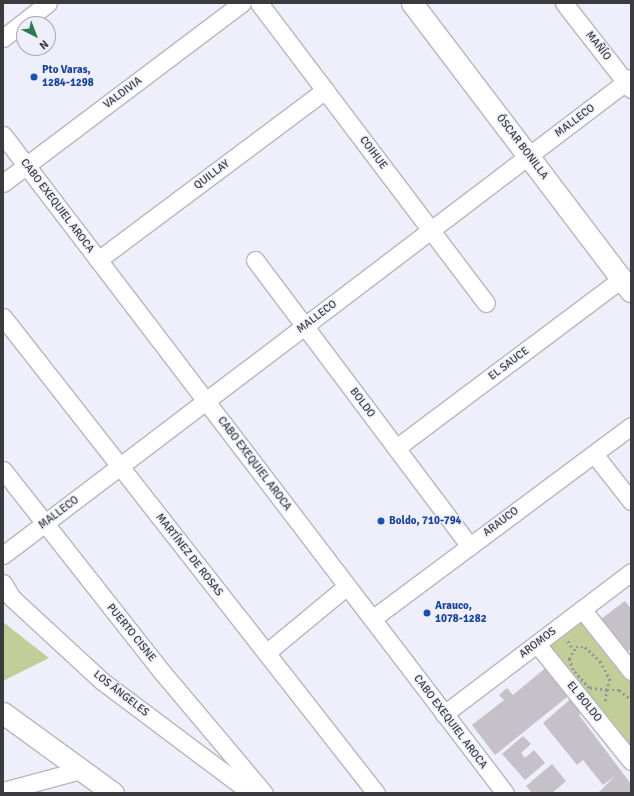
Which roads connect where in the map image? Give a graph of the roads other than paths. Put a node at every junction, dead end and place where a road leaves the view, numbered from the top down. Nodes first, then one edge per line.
1 (48, 3) edge
2 (242, 3) edge
3 (259, 3) edge
4 (412, 3) edge
5 (564, 3) edge
6 (3, 38) edge
7 (629, 83) edge
8 (325, 90) junction
9 (3, 135) edge
10 (528, 156) junction
11 (26, 166) junction
12 (3, 183) edge
13 (431, 230) junction
14 (98, 260) junction
15 (255, 260) dead end
16 (626, 285) edge
17 (486, 303) dead end
18 (3, 317) edge
19 (304, 326) junction
20 (206, 401) junction
21 (631, 426) edge
22 (396, 448) junction
23 (594, 454) junction
24 (120, 466) junction
25 (3, 470) edge
26 (631, 501) edge
27 (44, 524) junction
28 (470, 546) junction
29 (3, 555) edge
30 (631, 572) edge
31 (3, 583) edge
32 (347, 586) junction
33 (582, 609) junction
34 (372, 619) junction
35 (537, 644) junction
36 (266, 653) junction
37 (631, 671) edge
38 (3, 713) edge
39 (444, 714) junction
40 (631, 761) edge
41 (81, 770) junction
42 (3, 791) edge
43 (113, 793) edge
44 (251, 793) edge
45 (264, 793) edge
46 (376, 793) edge
47 (505, 793) edge

1 - 6 street
2 - 11 street, VALDIVIA
3 - 8 street, COIHUE
4 - 10 street, ÓSCAR BONILLA
5 - 7 street, MAÑÍO
7 - 10 street, MALLECO
8 - 13 street, COIHUE
8 - 14 street, QUILLAY
9 - 11 street, CABO EXEQUIEL AROCA
10 - 13 street, MALLECO
10 - 16 street, ÓSCAR BONILLA
11 - 12 street, VALDIVIA
11 - 14 street, CABO EXEQUIEL AROCA
13 - 17 street, COIHUE
13 - 19 street, MALLECO
14 - 20 street, CABO EXEQUIEL AROCA
15 - 19 street, BOLDO
16 - 22 street, EL SAUCE
18 - 24 street, MARTÍNEZ DE ROSAS
19 - 20 street, MALLECO
19 - 22 street, BOLDO
20 - 24 street, MALLECO
20 - 32 street, CABO EXEQUIEL AROCA
21 - 23 street, ARAUCO
22 - 28 street, BOLDO
23 - 26 street
23 - 28 street, ARAUCO
24 - 27 street, MALLECO
24 - 36 street, MARTÍNEZ DE ROSAS
25 - 27 street, PUERTO CISNE
27 - 29 street, MALLECO
27 - 45 street, PUERTO CISNE
28 - 34 street, ARAUCO
30 - 33 street, AROMOS
31 - 44 street, LOS ÁNGELES
32 - 34 street, CABO EXEQUIEL AROCA
32 - 36 street
33 - 35 street, AROMOS
33 - 37 street
34 - 39 street, CABO EXEQUIEL AROCA
35 - 39 street, AROMOS
35 - 40 street, EL BOLDO
36 - 46 street, MARTÍNEZ DE ROSAS
38 - 41 street
39 - 47 street, CABO EXEQUIEL AROCA
41 - 42 street
41 - 43 street

